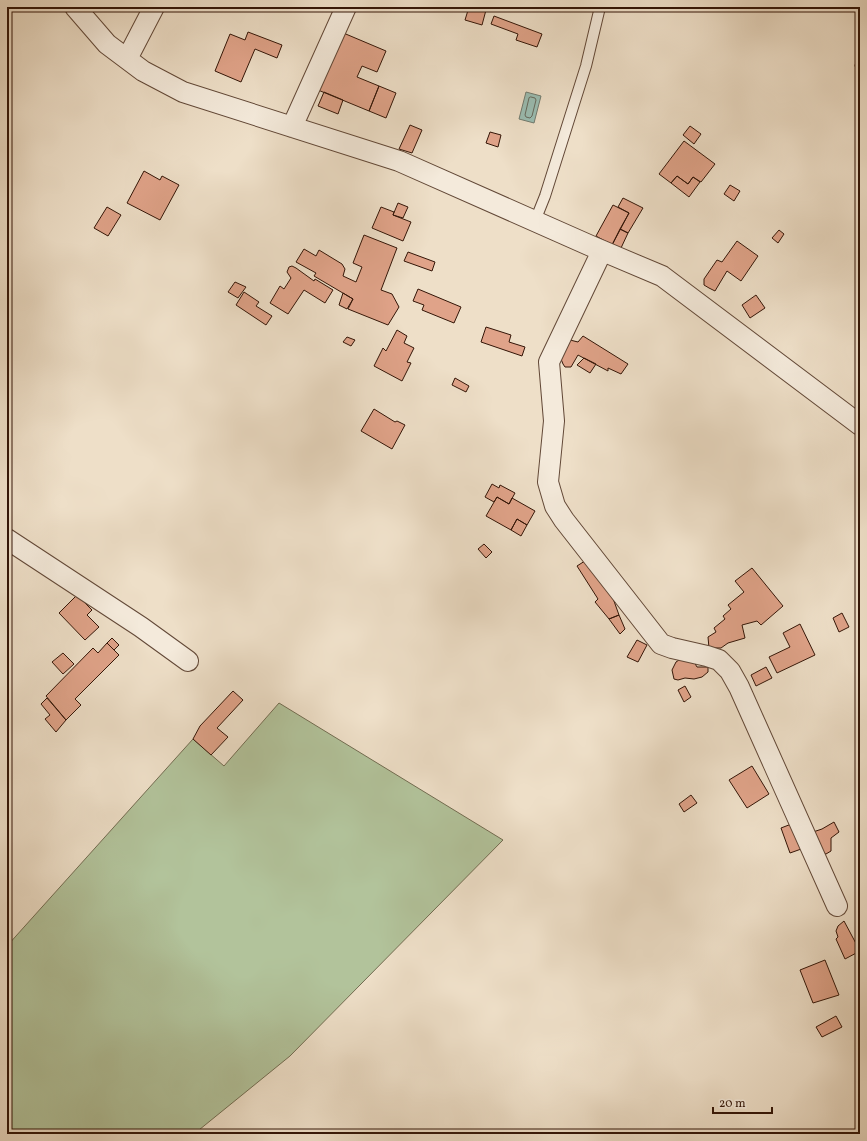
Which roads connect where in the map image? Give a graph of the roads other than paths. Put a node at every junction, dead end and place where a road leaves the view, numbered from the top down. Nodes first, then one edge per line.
1 (75, 7) edge
2 (154, 7) edge
3 (346, 7) edge
4 (600, 7) edge
5 (127, 59) junction
6 (292, 127) junction
7 (535, 221) junction
8 (602, 251) junction
9 (860, 425) edge
10 (7, 540) edge
11 (188, 661) dead end
12 (837, 906) dead end

1 - 5 street
2 - 5 street
3 - 6 street
4 - 7 lane
5 - 6 street
6 - 7 street
7 - 8 street
8 - 9 street
8 - 12 street
10 - 11 street

